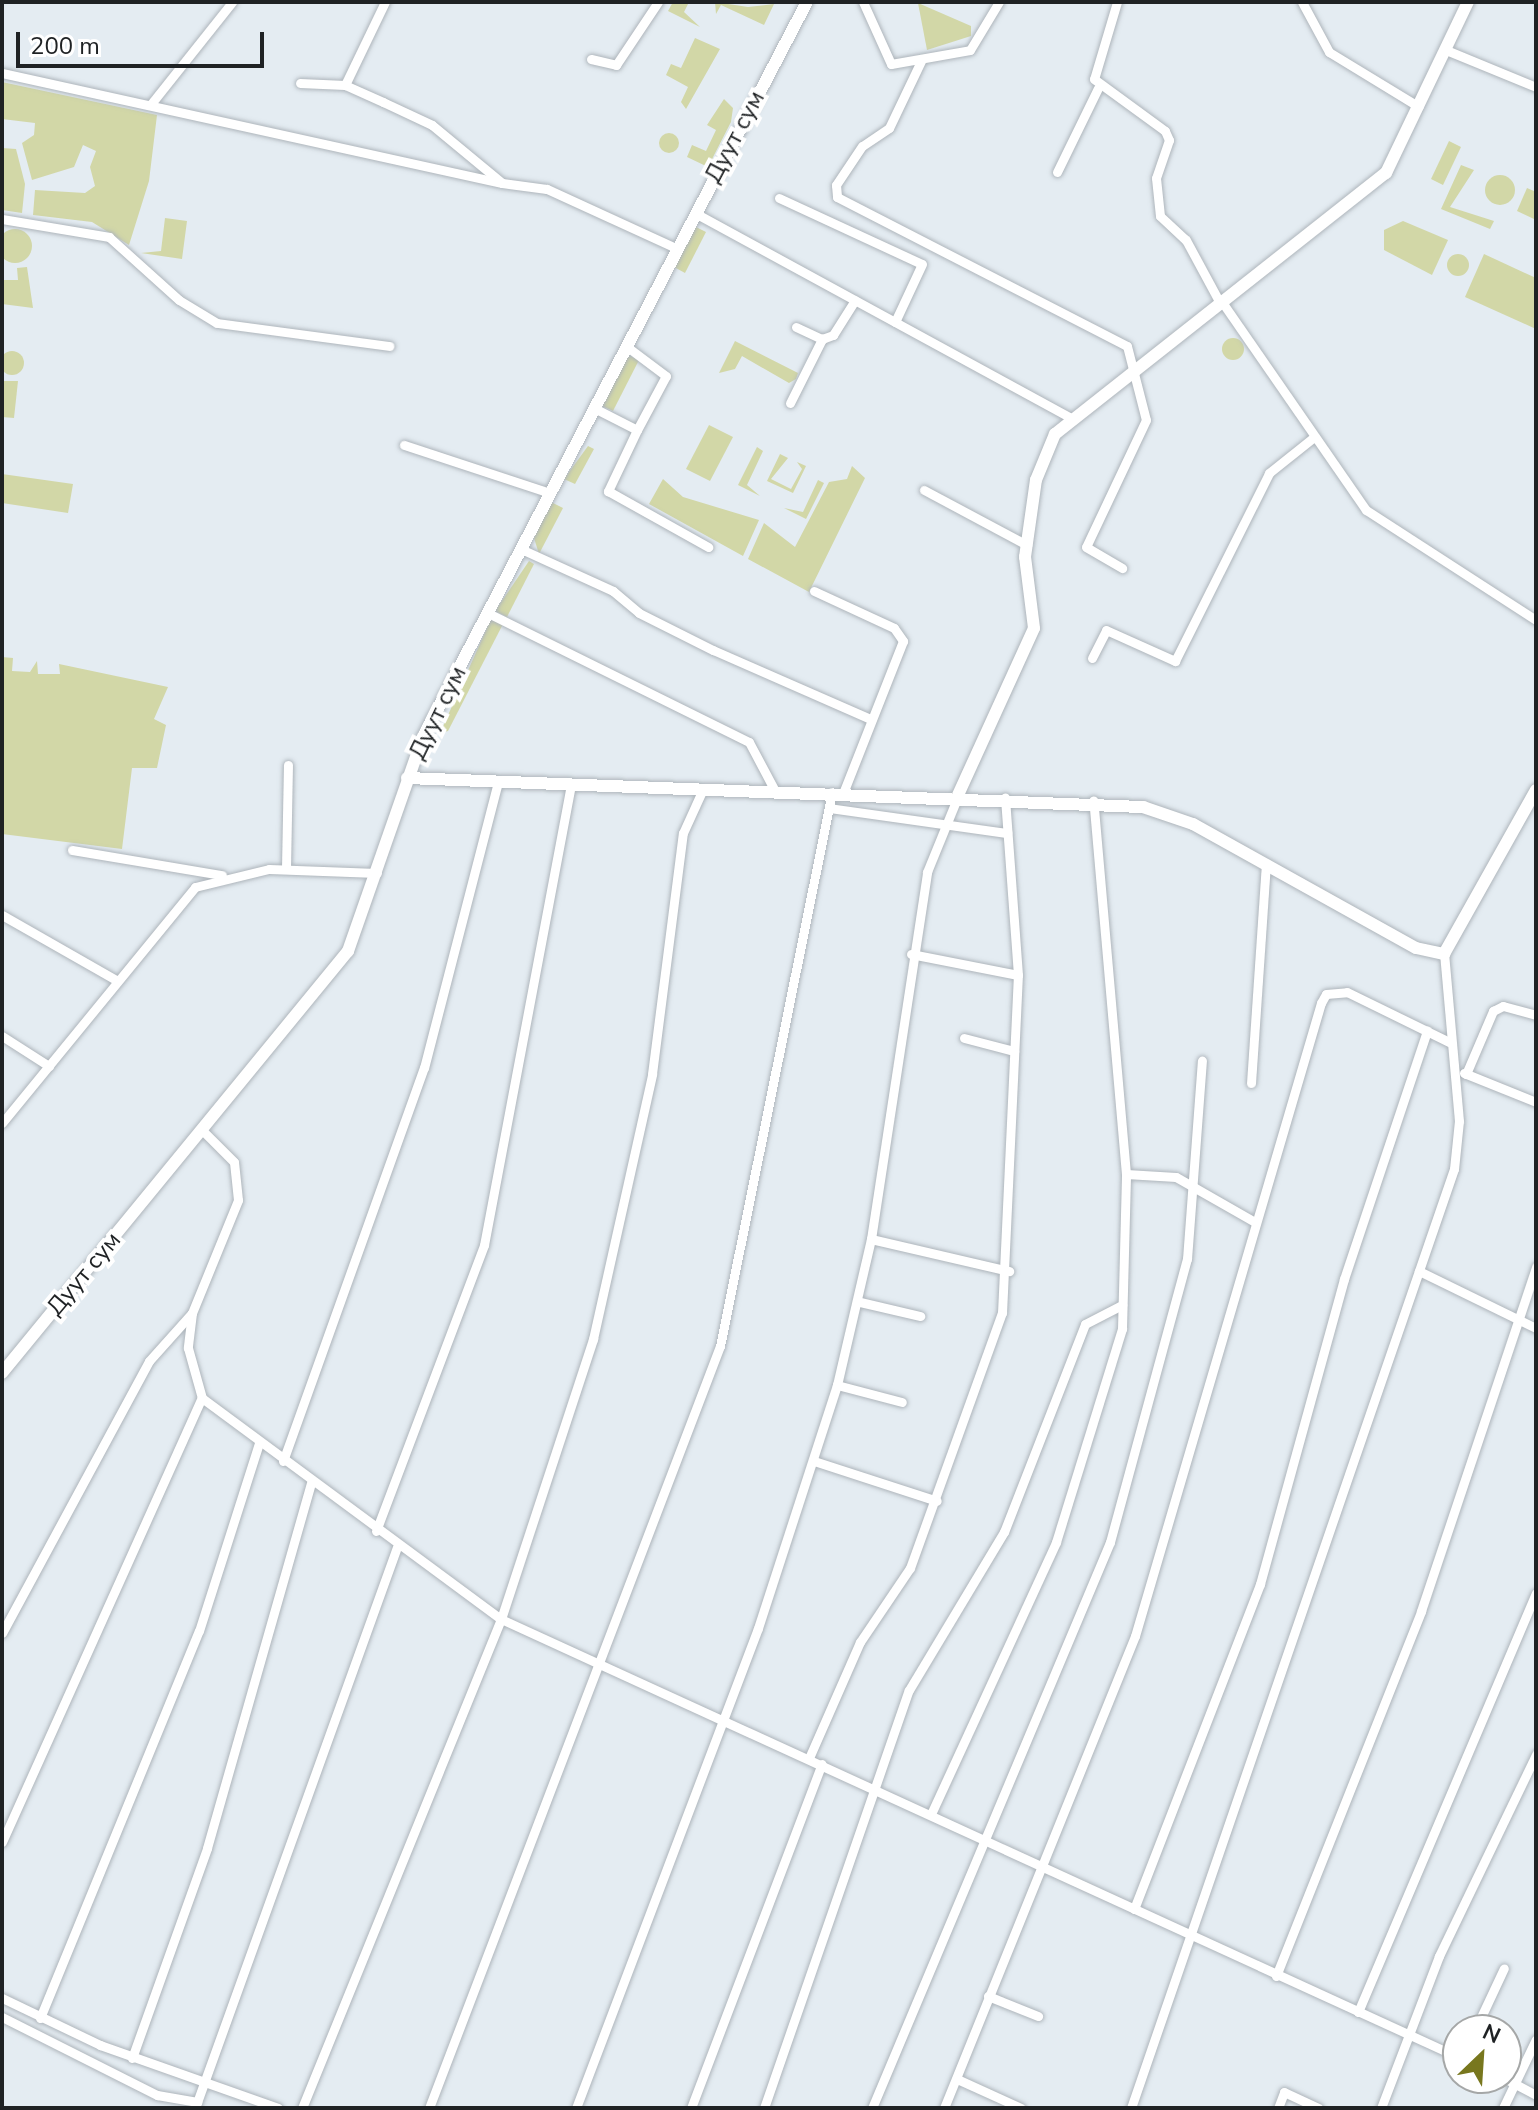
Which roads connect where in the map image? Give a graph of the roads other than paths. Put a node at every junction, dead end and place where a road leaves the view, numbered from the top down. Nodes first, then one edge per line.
1 (232, 2) edge
2 (385, 2) edge
3 (658, 2) edge
4 (807, 2) edge
5 (863, 2) edge
6 (999, 2) edge
7 (1117, 2) edge
8 (1302, 2) edge
9 (1468, 2) edge
10 (1446, 50) junction
11 (591, 59) dead end
12 (921, 61) junction
13 (2, 73) edge
14 (300, 83) dead end
15 (345, 85) junction
16 (1536, 87) edge
17 (1098, 88) junction
18 (151, 104) junction
19 (1419, 107) junction
20 (1057, 172) dead end
21 (502, 183) junction
22 (779, 198) dead end
23 (695, 213) junction
24 (2, 219) edge
25 (676, 248) junction
26 (855, 300) junction
27 (1221, 302) junction
28 (895, 322) junction
29 (796, 327) dead end
30 (822, 339) junction
31 (389, 346) dead end
32 (626, 346) junction
33 (1135, 368) junction
34 (790, 403) dead end
35 (594, 408) junction
36 (1069, 417) junction
37 (637, 430) junction
38 (1314, 437) junction
39 (404, 445) dead end
40 (924, 490) dead end
41 (550, 493) junction
42 (1027, 545) junction
43 (708, 547) dead end
44 (521, 549) junction
45 (1122, 568) dead end
46 (814, 591) dead end
47 (488, 613) junction
48 (1536, 620) edge
49 (1092, 658) dead end
50 (870, 719) junction
51 (288, 765) dead end
52 (407, 778) junction
53 (498, 782) junction
54 (571, 784) junction
55 (703, 789) junction
56 (774, 789) junction
57 (1536, 790) edge
58 (837, 792) junction
59 (958, 795) junction
60 (1005, 797) junction
61 (1093, 800) junction
62 (829, 808) junction
63 (949, 824) junction
64 (1007, 833) junction
65 (72, 850) dead end
66 (1266, 864) junction
67 (286, 868) junction
68 (377, 873) junction
69 (224, 875) junction
70 (2, 915) edge
71 (911, 954) junction
72 (1444, 954) junction
73 (1018, 975) junction
74 (116, 980) junction
75 (1536, 1015) edge
76 (1427, 1031) junction
77 (2, 1036) edge
78 (964, 1038) dead end
79 (1449, 1042) junction
80 (1014, 1051) junction
81 (1202, 1061) dead end
82 (49, 1066) junction
83 (1453, 1069) junction
84 (1466, 1074) junction
85 (1251, 1083) dead end
86 (1536, 1102) edge
87 (2, 1123) edge
88 (203, 1131) junction
89 (1126, 1174) junction
90 (1189, 1186) junction
91 (1253, 1221) junction
92 (871, 1239) junction
93 (1536, 1267) edge
94 (1009, 1271) junction
95 (1419, 1271) junction
96 (860, 1302) junction
97 (1122, 1305) junction
98 (192, 1313) junction
99 (920, 1316) dead end
100 (1517, 1319) junction
101 (1536, 1328) edge
102 (2, 1373) edge
103 (837, 1385) junction
104 (202, 1398) junction
105 (902, 1402) dead end
106 (259, 1443) junction
107 (283, 1461) junction
108 (814, 1461) junction
109 (311, 1482) junction
110 (937, 1501) junction
111 (376, 1531) junction
112 (397, 1547) junction
113 (1536, 1593) edge
114 (501, 1619) junction
115 (2, 1633) edge
116 (599, 1669) junction
117 (722, 1719) junction
118 (1536, 1754) edge
119 (809, 1758) junction
120 (822, 1764) junction
121 (870, 1786) junction
122 (931, 1814) junction
123 (984, 1839) junction
124 (2, 1842) edge
125 (1039, 1864) junction
126 (1134, 1909) junction
127 (1190, 1936) junction
128 (1504, 1968) dead end
129 (1276, 1976) junction
130 (988, 1996) junction
131 (2, 1998) edge
132 (1358, 2012) junction
133 (1482, 2014) edge
134 (1038, 2016) dead end
135 (2, 2017) edge
136 (40, 2018) junction
137 (1409, 2035) junction
138 (1536, 2039) edge
139 (1442, 2050) edge
140 (132, 2058) junction
141 (1522, 2068) edge
142 (957, 2079) junction
143 (203, 2083) junction
144 (196, 2105) edge
145 (278, 2108) edge
146 (302, 2108) edge
147 (429, 2108) edge
148 (576, 2108) edge
149 (691, 2108) edge
150 (764, 2108) edge
151 (872, 2108) edge
152 (944, 2108) edge
153 (1021, 2108) edge
154 (1131, 2108) edge
155 (1278, 2108) edge
156 (1318, 2108) edge
157 (1381, 2108) edge

1 - 18 street
2 - 15 street
3 - 11 street
4 - 23 street, Дуут сум
5 - 12 street
6 - 12 street
7 - 17 street
8 - 19 street
9 - 10 street
10 - 16 street
10 - 19 street
12 - 33 street
13 - 18 street
14 - 15 street
15 - 21 street
17 - 20 street
17 - 27 street
18 - 21 street
19 - 27 street
21 - 25 street
22 - 28 street
23 - 25 street, Дуут сум
23 - 26 street
24 - 31 street
25 - 32 street, Дуут сум
26 - 28 street
26 - 30 street
27 - 33 street
27 - 38 street
28 - 36 street
29 - 30 street
30 - 34 street
32 - 35 street, Дуут сум
32 - 37 street
33 - 36 street
33 - 45 street
35 - 37 street
35 - 41 street, Дуут сум
36 - 42 street
37 - 43 street
38 - 48 street
38 - 49 street
39 - 41 street
40 - 42 street
41 - 44 street, Дуут сум
42 - 59 street
44 - 47 street, Дуут сум
44 - 50 street
46 - 50 street
47 - 52 street, Дуут сум
47 - 56 street
50 - 58 street
51 - 67 street
52 - 53 street
52 - 68 street, Дуут сум
53 - 54 street
53 - 107 street
54 - 55 street
54 - 111 street
55 - 56 street
55 - 114 street
56 - 58 street
57 - 72 street
58 - 59 street
58 - 62 street
59 - 60 street
59 - 63 street
60 - 61 street
60 - 64 street
61 - 66 street
61 - 89 street
62 - 63 street
62 - 116 street
63 - 64 street
63 - 71 street
64 - 73 street
65 - 69 street
66 - 72 street
66 - 85 street
67 - 68 street
67 - 69 street
68 - 88 street, Дуут сум
69 - 74 street
70 - 74 street
71 - 73 street
71 - 92 street
72 - 79 street
73 - 80 street
74 - 82 street
75 - 84 street
76 - 79 street
76 - 91 street
76 - 126 street
77 - 82 street
78 - 80 street
79 - 83 street
80 - 94 street
81 - 90 street
82 - 87 street
83 - 84 street
83 - 95 street
84 - 86 street
88 - 98 street
88 - 102 street, Дуут сум
89 - 90 street
89 - 97 street
90 - 91 street
90 - 123 street
91 - 125 street
92 - 94 street
92 - 96 street
93 - 100 street
94 - 110 street
95 - 100 street
95 - 127 street
96 - 99 street
96 - 103 street
97 - 121 street
97 - 122 street
98 - 104 street
98 - 115 street
100 - 101 street
100 - 129 street
103 - 105 street
103 - 108 street
104 - 106 street
104 - 124 street
106 - 107 street
106 - 136 street
107 - 109 street
108 - 110 street
108 - 117 street
109 - 111 street
109 - 140 street
110 - 119 street
111 - 112 street
112 - 114 street
112 - 143 street
113 - 132 street
114 - 116 street
114 - 146 street
116 - 117 street
116 - 147 street
117 - 119 street
117 - 148 street
118 - 137 street
119 - 120 street
120 - 121 street
120 - 149 street
121 - 122 street
121 - 150 street
122 - 123 street
123 - 125 street
123 - 151 street
125 - 126 street
125 - 130 street
126 - 127 street
127 - 129 street
127 - 154 street
128 - 133 street
129 - 132 street
130 - 134 street
130 - 142 street
131 - 136 street
132 - 137 street
135 - 144 street
136 - 140 street
137 - 139 street
137 - 157 street
138 - 141 street
140 - 143 street
142 - 152 street
142 - 153 street
143 - 144 street
143 - 145 street
155 - 156 street

